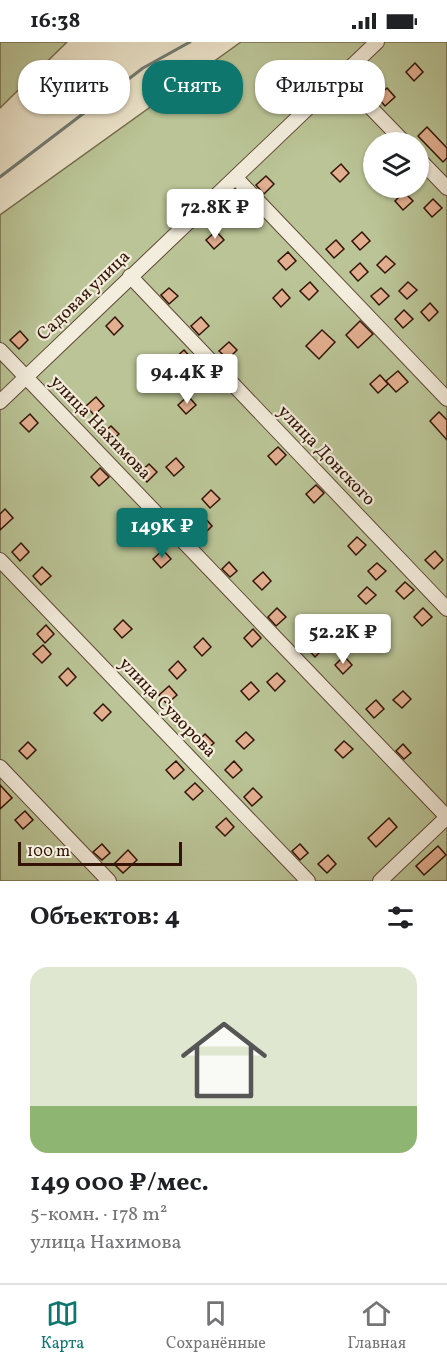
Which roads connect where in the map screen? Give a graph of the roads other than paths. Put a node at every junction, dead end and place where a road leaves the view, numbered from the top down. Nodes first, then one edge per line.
1 (377, 42) edge
2 (357, 60) edge
3 (301, 114) edge
4 (377, 114) edge
5 (394, 132) edge
6 (429, 169) edge
7 (236, 178) junction
8 (447, 188) edge
9 (130, 276) junction
10 (0, 350) edge
11 (26, 376) junction
12 (447, 399) edge
13 (0, 402) edge
14 (0, 560) edge
15 (447, 609) edge
16 (0, 767) edge
17 (447, 817) edge
18 (109, 881) edge
19 (308, 881) edge
20 (380, 881) edge

1 - 2 street, Садовая улица
3 - 7 street, Садовая улица
4 - 5 street
6 - 8 street
7 - 9 street, Садовая улица
7 - 12 street
9 - 11 street, Садовая улица
9 - 15 street, улица Донского
10 - 11 street, улица Нахимова
11 - 13 street, Садовая улица
11 - 17 street, улица Нахимова
14 - 19 street, улица Суворова
16 - 18 street
17 - 20 street

